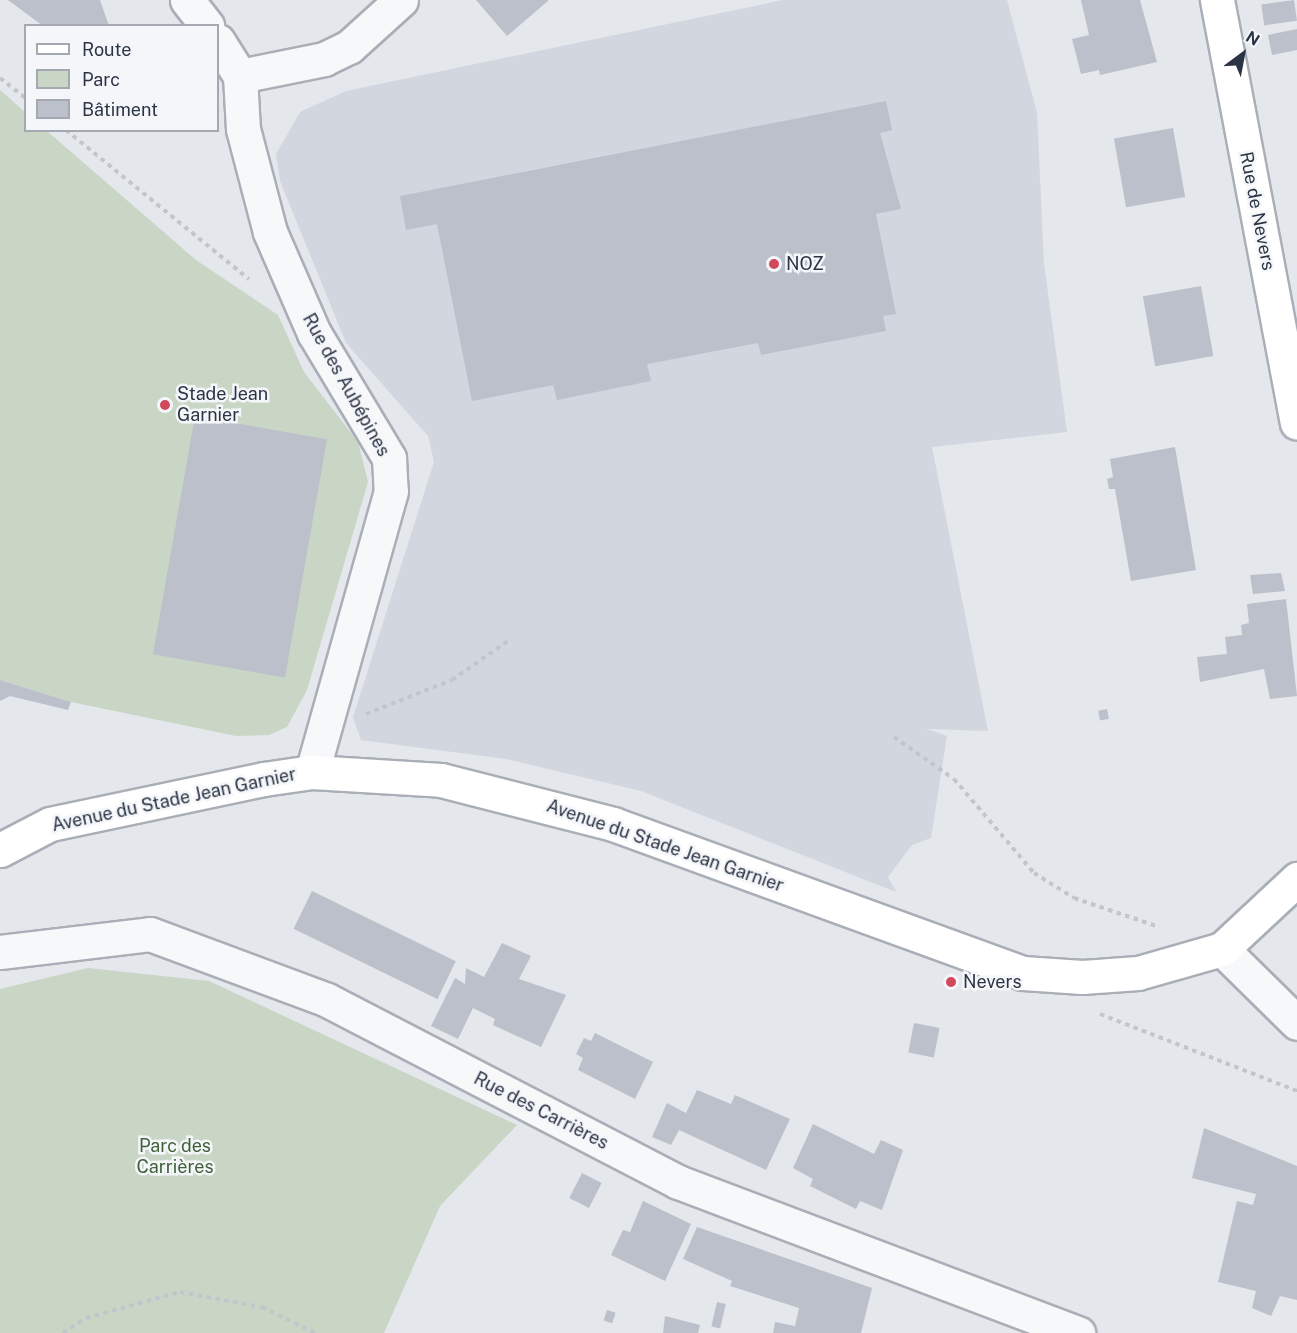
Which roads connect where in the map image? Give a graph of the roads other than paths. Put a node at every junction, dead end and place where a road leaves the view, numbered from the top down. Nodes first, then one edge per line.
1 (187, 0) edge
2 (401, 0) edge
3 (1217, 0) edge
4 (205, 24) edge
5 (219, 43) edge
6 (240, 76) junction
7 (1297, 423) edge
8 (312, 772) junction
9 (0, 850) edge
10 (1297, 879) edge
11 (1222, 949) junction
12 (0, 952) edge
13 (1297, 1023) edge
14 (1078, 1333) edge

1 - 4 street
2 - 6 street
3 - 7 main road, Rue de Nevers
5 - 6 street, Rue des Aubépines
6 - 8 street, Rue des Aubépines
8 - 9 main road, Avenue du Stade Jean Garnier
8 - 11 main road, Avenue du Stade Jean Garnier
10 - 11 main road, Avenue du Stade Jean Garnier
11 - 13 street
12 - 14 street, Rue des Carrières

